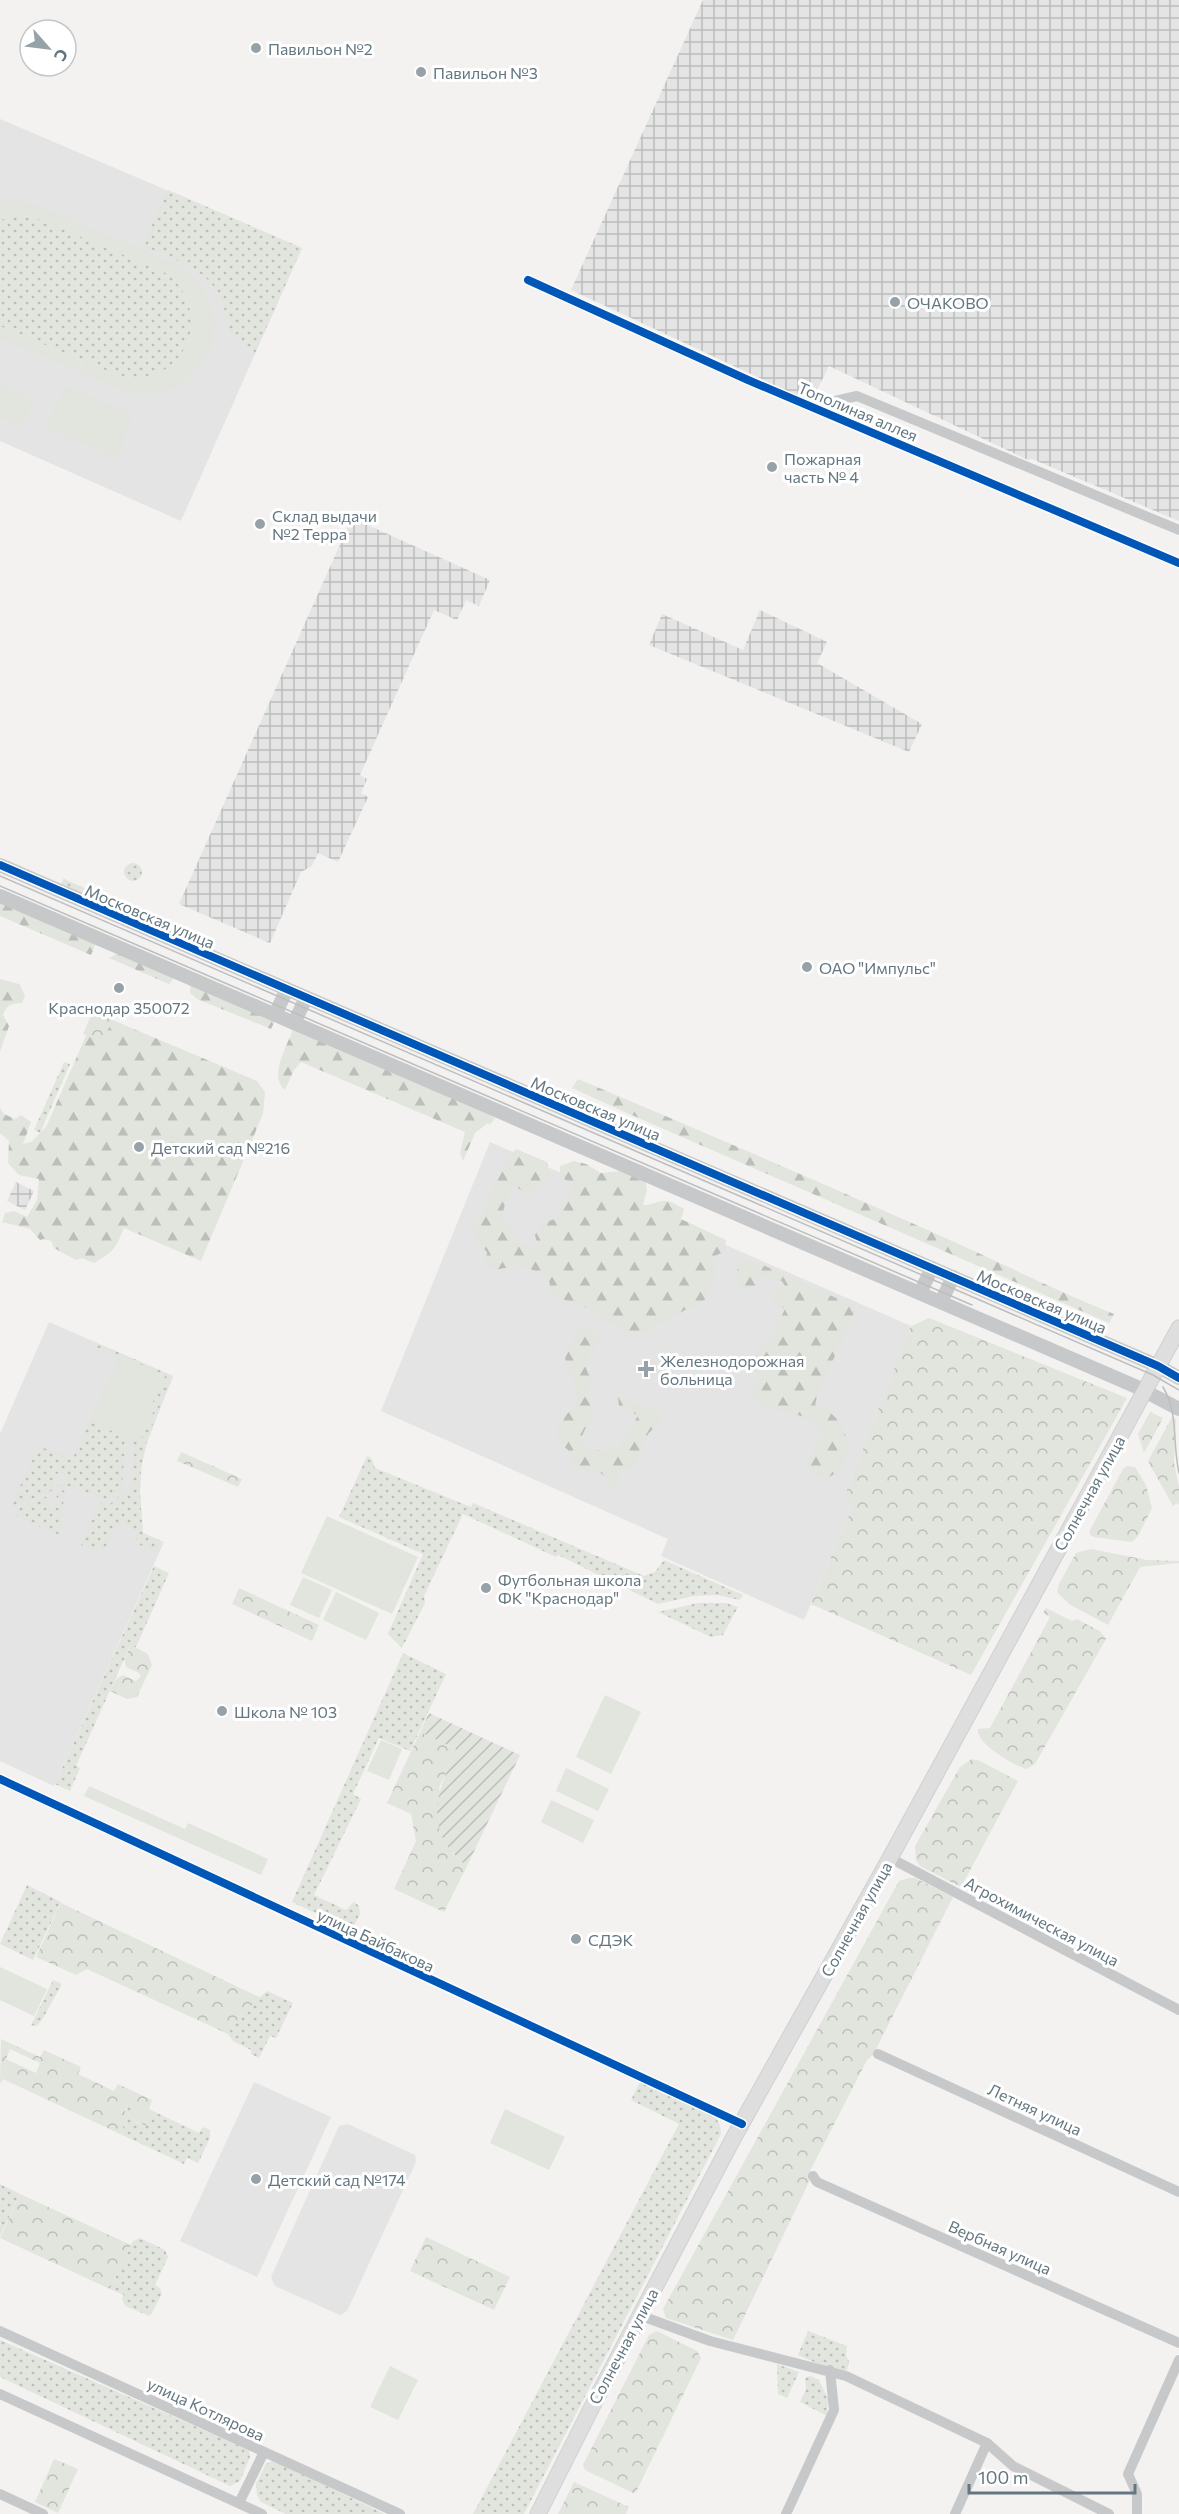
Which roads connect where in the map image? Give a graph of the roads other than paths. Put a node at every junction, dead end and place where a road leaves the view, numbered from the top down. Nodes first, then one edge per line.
1 (528, 280) dead end
2 (812, 406) junction
3 (1179, 530) edge
4 (1179, 563) edge
5 (0, 866) edge
6 (0, 896) edge
7 (287, 989) junction
8 (306, 998) junction
9 (275, 1015) junction
10 (294, 1023) junction
11 (932, 1268) junction
12 (953, 1277) junction
13 (921, 1293) junction
14 (941, 1302) junction
15 (1179, 1328) edge
16 (1158, 1366) junction
17 (1179, 1378) edge
18 (1145, 1390) junction
19 (1179, 1409) edge
20 (0, 1779) edge
21 (890, 1858) junction
22 (1179, 2010) edge
23 (878, 2054) dead end
24 (741, 2124) junction
25 (813, 2176) dead end
26 (1179, 2192) edge
27 (639, 2315) junction
28 (0, 2331) edge
29 (1179, 2343) edge
30 (1179, 2360) edge
31 (830, 2370) junction
32 (0, 2394) edge
33 (987, 2443) junction
34 (264, 2452) junction
35 (0, 2494) edge
36 (239, 2503) junction
37 (43, 2514) edge
38 (262, 2514) edge
39 (400, 2514) edge
40 (538, 2514) edge
41 (786, 2514) edge
42 (955, 2514) edge
43 (1109, 2514) edge
44 (1137, 2514) edge

1 - 2 street, Тополиная аллея
2 - 3 street, Тополиная аллея
2 - 4 street, Тополиная аллея
5 - 7 street, Московская улица
6 - 9 street
7 - 8 street, Московская улица
7 - 9 street
8 - 10 street
8 - 11 street, Московская улица
9 - 10 street
10 - 13 street
11 - 12 street, Московская улица
11 - 13 street
12 - 14 street
12 - 16 street, Московская улица
13 - 14 street
14 - 18 street
15 - 16 main road, Солнечная улица
16 - 17 street, Московская улица
16 - 18 main road, Солнечная улица
18 - 19 street
18 - 21 main road, Солнечная улица
20 - 24 street, улица Байбакова
21 - 22 street, Агрохимическая улица
21 - 24 main road, Солнечная улица
23 - 26 street, Летняя улица
24 - 27 main road, Солнечная улица
25 - 29 street, Вербная улица
27 - 31 street
27 - 40 main road, Солнечная улица
28 - 34 street, улица Котлярова
30 - 44 street
31 - 33 street
31 - 41 street
32 - 36 street
33 - 42 street
33 - 43 street
34 - 36 street
34 - 39 street, улица Котлярова
35 - 37 street
36 - 38 street

